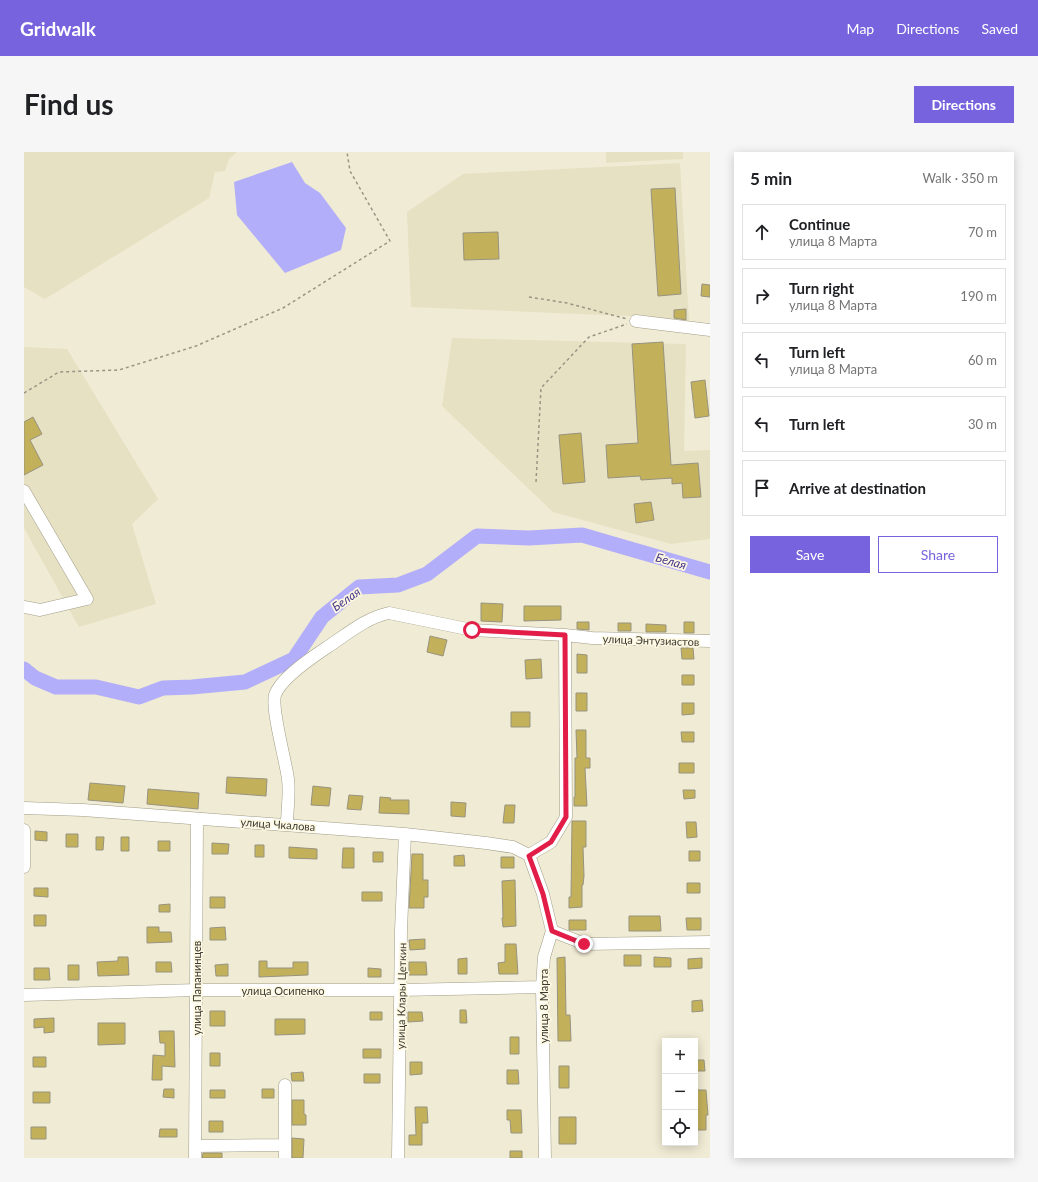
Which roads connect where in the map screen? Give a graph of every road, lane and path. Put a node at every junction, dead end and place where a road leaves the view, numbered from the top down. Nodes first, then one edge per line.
1 (348, 152) edge
2 (529, 297) dead end
3 (636, 321) junction
4 (710, 330) edge
5 (24, 393) edge
6 (536, 482) dead end
7 (24, 491) edge
8 (24, 607) edge
9 (565, 635) junction
10 (710, 642) edge
11 (24, 808) edge
12 (197, 819) junction
13 (287, 825) junction
14 (24, 830) edge
15 (405, 834) junction
16 (529, 856) junction
17 (24, 867) edge
18 (552, 931) junction
19 (710, 942) edge
20 (542, 987) junction
21 (197, 990) junction
22 (401, 990) junction
23 (24, 995) edge
24 (285, 1085) dead end
25 (285, 1145) junction
26 (195, 1152) edge
27 (285, 1158) edge
28 (398, 1158) edge
29 (545, 1158) edge

1 - 5 path
2 - 3 path
3 - 4 street
3 - 6 path
7 - 8 street
9 - 10 street, улица Энтузиастов
9 - 13 street
9 - 16 street
11 - 12 street, улица Чкалова
12 - 13 street, улица Чкалова
12 - 21 street, улица Папанинцев
13 - 15 street, улица Чкалова
14 - 17 street
15 - 16 street, улица Чкалова
15 - 22 street, улица Клары Цеткин
16 - 18 street
18 - 19 street
18 - 20 street, улица 8 Марта
20 - 22 street, улица Осипенко
20 - 29 street, улица 8 Марта
21 - 22 street, улица Осипенко
21 - 23 street, улица Осипенко
21 - 26 street, улица Папанинцев
22 - 28 street, улица Клары Цеткин
24 - 25 street
25 - 26 street
25 - 27 street

